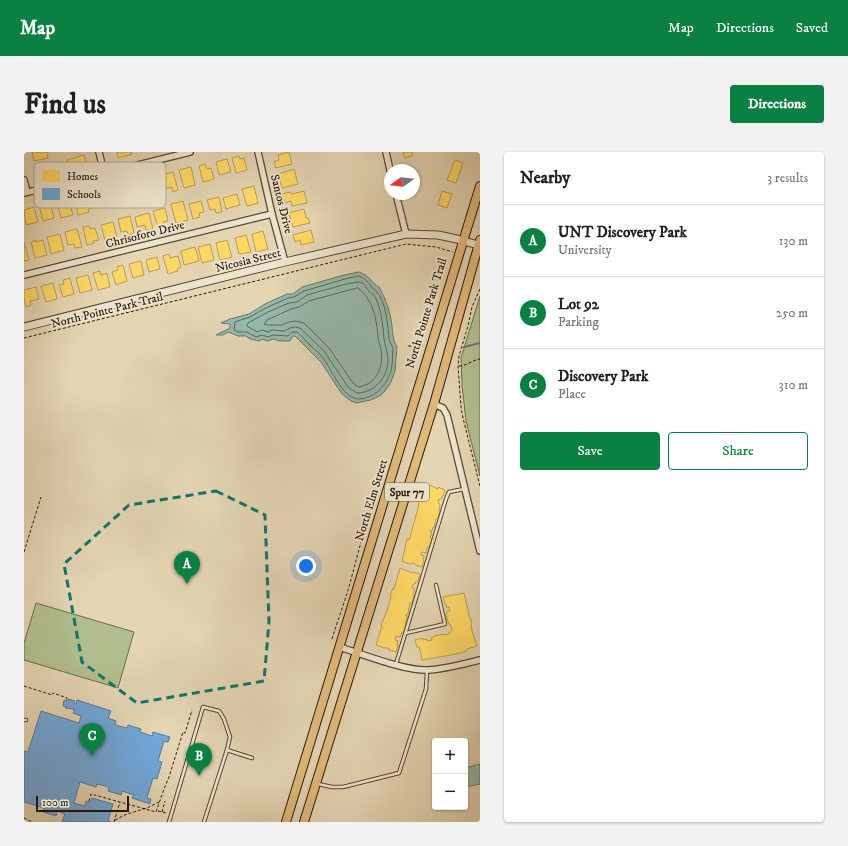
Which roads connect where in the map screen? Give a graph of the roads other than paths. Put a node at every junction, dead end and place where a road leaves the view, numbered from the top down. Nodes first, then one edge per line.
1 (99, 152) edge
2 (190, 152) edge
3 (258, 152) edge
4 (386, 152) edge
5 (183, 153) edge
6 (101, 162) edge
7 (147, 162) edge
8 (389, 164) edge
9 (24, 180) edge
10 (480, 186) edge
11 (26, 192) edge
12 (398, 200) edge
13 (272, 214) junction
14 (406, 234) junction
15 (462, 241) junction
16 (479, 244) edge
17 (286, 262) junction
18 (24, 275) edge
19 (24, 326) edge
20 (434, 404) junction
21 (465, 488) junction
22 (480, 550) edge
23 (436, 584) dead end
24 (405, 633) junction
25 (338, 646) junction
26 (356, 652) junction
27 (480, 660) edge
28 (395, 664) junction
29 (427, 670) junction
30 (227, 750) junction
31 (252, 758) dead end
32 (316, 783) junction
33 (169, 822) edge
34 (204, 822) edge
35 (286, 822) edge
36 (304, 822) edge

1 - 6 street
2 - 5 street
3 - 13 street, Santos Drive
4 - 8 street
5 - 7 street
9 - 11 street
10 - 15 main road, North Elm Street / Spur 77
12 - 14 street
13 - 17 street, Santos Drive
13 - 18 street, Chrisoforo Drive
14 - 15 street, Nicosia Street
14 - 17 street, Nicosia Street
15 - 16 street, Nicosia Street
15 - 25 main road, North Elm Street / Spur 77
16 - 20 main road, Spur 77
17 - 19 street, Nicosia Street
20 - 21 street
20 - 26 main road, Spur 77
21 - 22 street
21 - 24 lane
23 - 24 lane
24 - 28 lane
25 - 26 street
25 - 35 main road, North Elm Street / Spur 77
26 - 28 street
26 - 32 main road, Spur 77
27 - 29 street
28 - 29 street
29 - 32 lane
30 - 31 lane
30 - 33 lane
30 - 34 lane
32 - 36 main road, Spur 77

